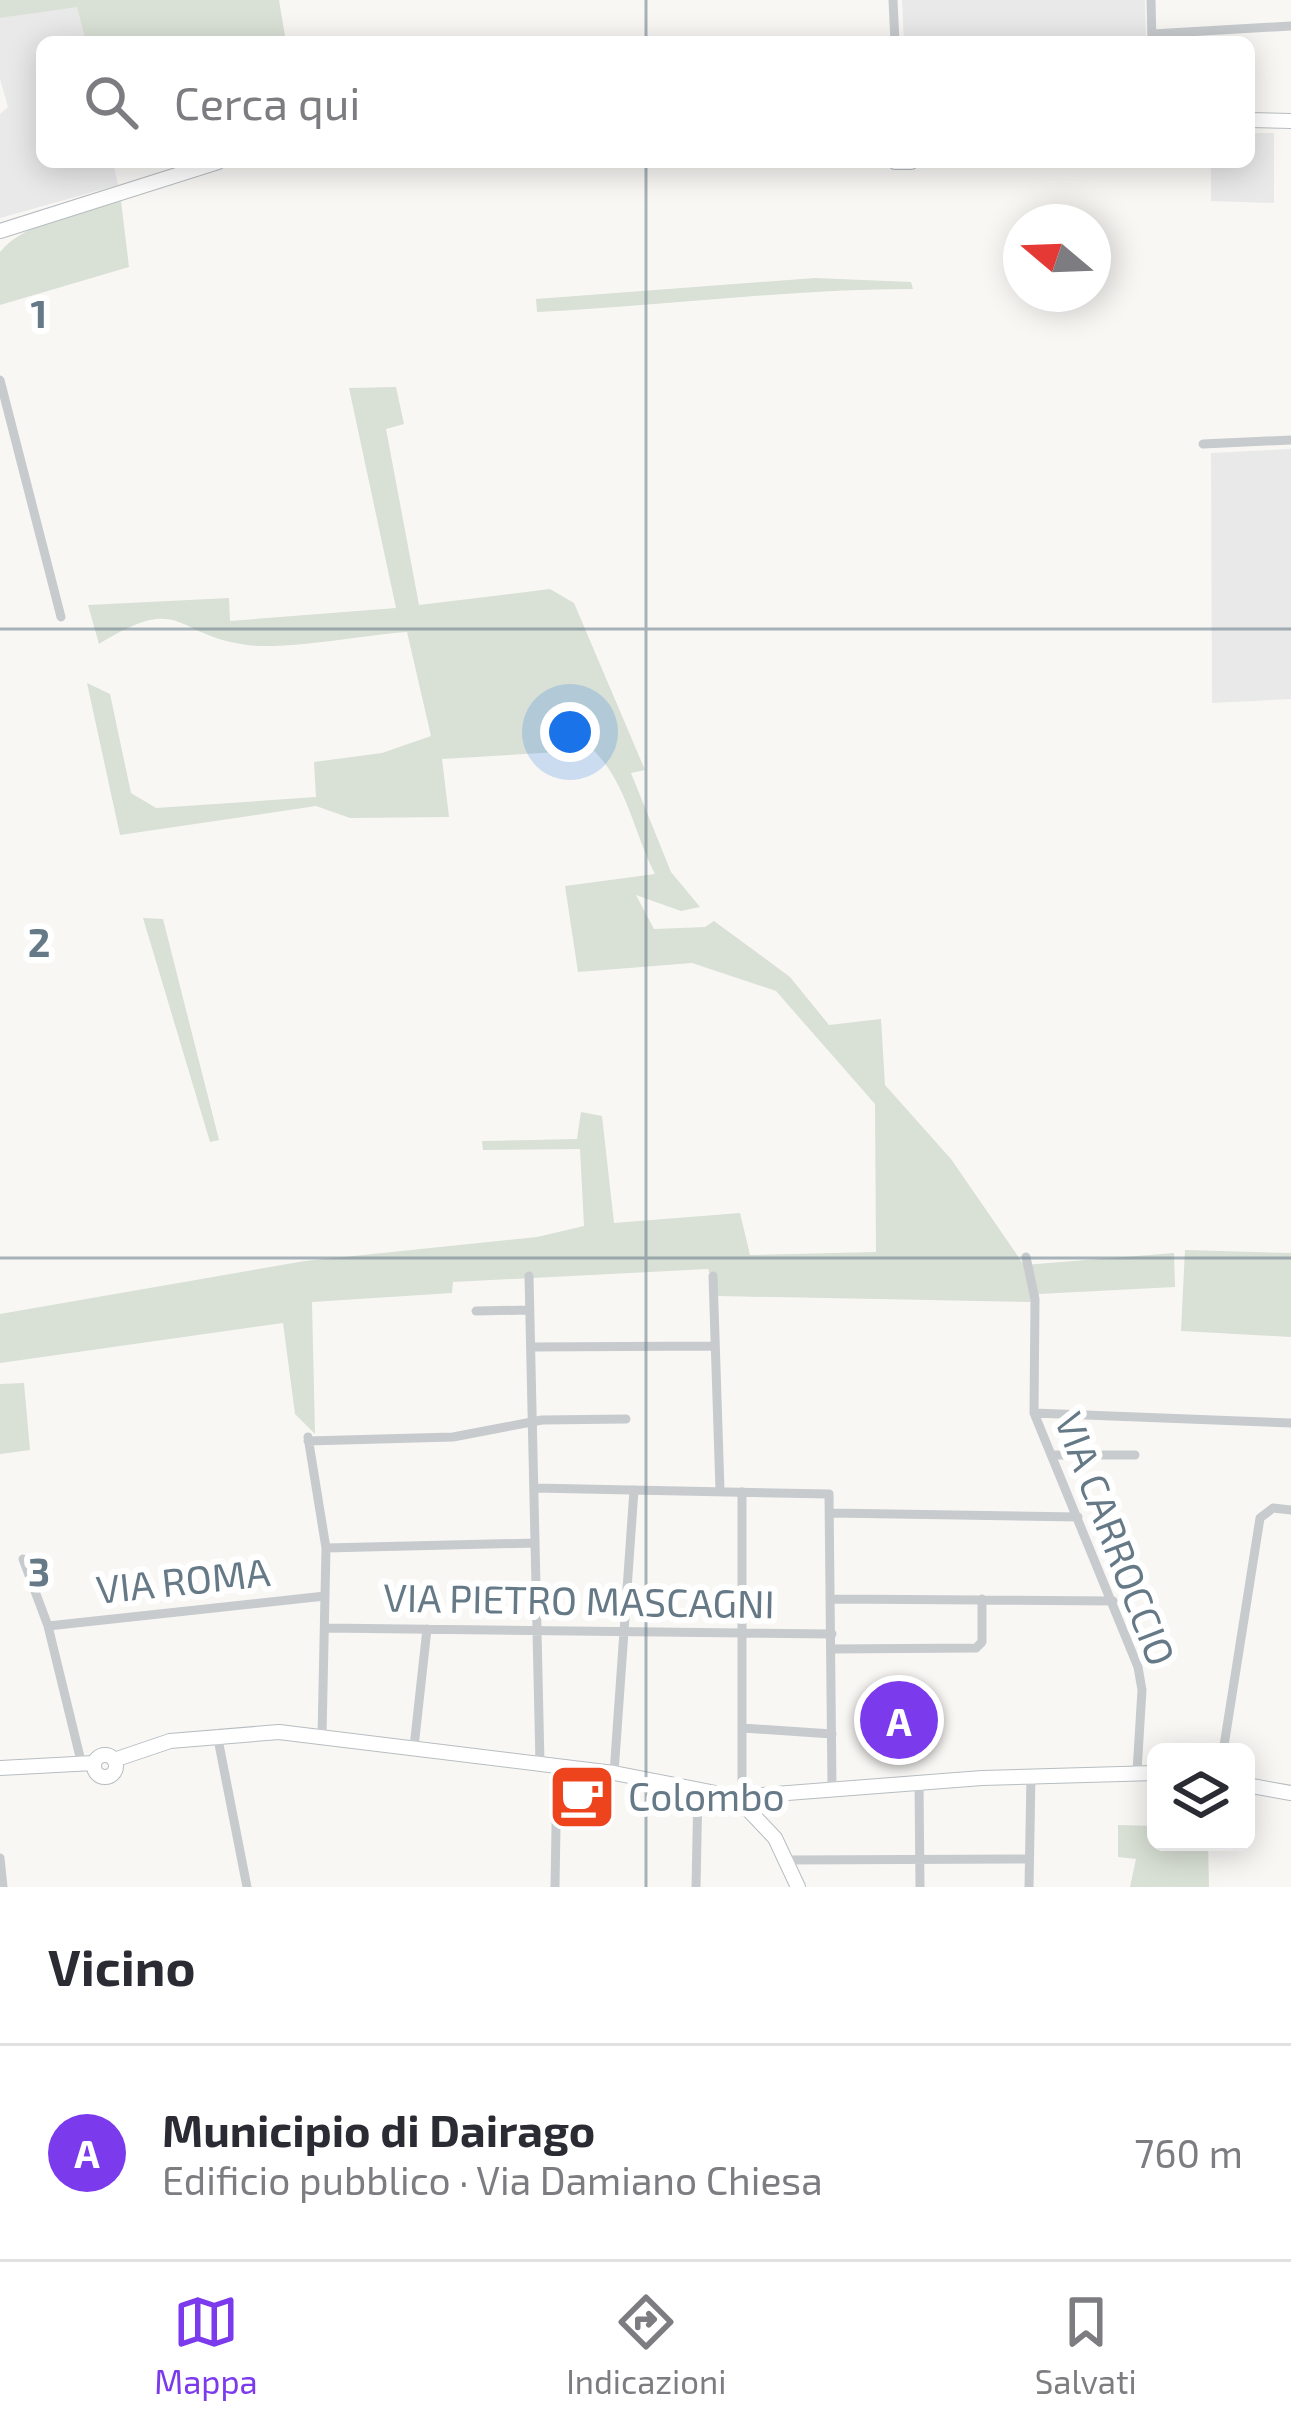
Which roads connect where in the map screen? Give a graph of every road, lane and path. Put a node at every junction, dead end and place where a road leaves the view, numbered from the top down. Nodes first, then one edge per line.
1 (893, 0) edge
2 (1151, 0) edge
3 (1291, 26) edge
4 (895, 36) edge
5 (1152, 36) edge
6 (1175, 36) edge
7 (1255, 120) edge
8 (1291, 121) edge
9 (199, 168) edge
10 (0, 231) edge
11 (0, 380) edge
12 (1291, 440) edge
13 (1204, 444) dead end
14 (61, 617) dead end
15 (1026, 1257) dead end
16 (529, 1276) dead end
17 (713, 1276) dead end
18 (530, 1310) junction
19 (476, 1311) dead end
20 (716, 1346) junction
21 (531, 1347) junction
22 (1034, 1413) junction
23 (626, 1419) dead end
24 (533, 1422) junction
25 (1291, 1423) edge
26 (1054, 1455) junction
27 (1135, 1455) dead end
28 (534, 1488) junction
29 (634, 1490) junction
30 (720, 1490) junction
31 (742, 1492) junction
32 (1291, 1510) edge
33 (831, 1513) junction
34 (1078, 1517) junction
35 (536, 1544) junction
36 (326, 1548) junction
37 (23, 1559) dead end
38 (326, 1596) junction
39 (832, 1599) junction
40 (982, 1599) junction
41 (1113, 1601) junction
42 (48, 1626) junction
43 (326, 1628) junction
44 (428, 1629) junction
45 (538, 1630) junction
46 (622, 1630) junction
47 (742, 1633) junction
48 (832, 1634) junction
49 (832, 1649) junction
50 (742, 1728) junction
51 (217, 1734) junction
52 (832, 1734) junction
53 (322, 1736) junction
54 (1224, 1743) edge
55 (414, 1747) junction
56 (87, 1762) junction
57 (540, 1764) junction
58 (557, 1767) junction
59 (0, 1768) edge
60 (1138, 1771) junction
61 (1147, 1772) edge
62 (614, 1773) junction
63 (1031, 1775) junction
64 (919, 1782) junction
65 (1255, 1787) edge
66 (698, 1788) junction
67 (832, 1788) junction
68 (1291, 1793) edge
69 (736, 1797) junction
70 (0, 1858) edge
71 (1028, 1858) junction
72 (919, 1859) junction
73 (788, 1860) junction
74 (3, 1887) edge
75 (247, 1887) edge
76 (555, 1887) edge
77 (696, 1887) edge
78 (798, 1887) edge
79 (920, 1887) edge
80 (1029, 1887) edge

1 - 4 street
2 - 5 street
3 - 6 street
7 - 8 street
9 - 10 street
11 - 14 street
12 - 13 street
15 - 22 street, VIA CARROCCIO
16 - 18 street
17 - 20 street
18 - 19 street
18 - 21 street
20 - 21 street
20 - 30 street
21 - 24 street
22 - 25 street
22 - 26 street, VIA CARROCCIO
23 - 24 street
24 - 28 street
24 - 36 street
26 - 27 street
26 - 34 street, VIA CARROCCIO
28 - 29 street
28 - 35 street
29 - 30 street
29 - 46 street
30 - 31 street
31 - 33 street
31 - 47 street
32 - 54 street
33 - 34 street
33 - 39 street
34 - 41 street, VIA CARROCCIO
35 - 36 street
35 - 45 street
36 - 38 street
37 - 42 street, VIA ROMA
38 - 42 street, VIA ROMA
38 - 43 street
39 - 40 street
39 - 48 street
40 - 41 street
40 - 49 street
41 - 60 street, VIA CARROCCIO
42 - 56 street, VIA ROMA
43 - 44 street, VIA PIETRO MASCAGNI
43 - 53 street
44 - 45 street, VIA PIETRO MASCAGNI
44 - 55 street
45 - 46 street, VIA PIETRO MASCAGNI
45 - 57 street
46 - 47 street, VIA PIETRO MASCAGNI
46 - 62 street
47 - 48 street, VIA PIETRO MASCAGNI
47 - 50 street
48 - 49 street
49 - 52 street
50 - 52 street
50 - 69 street
51 - 53 street
51 - 56 street
51 - 75 street
52 - 67 street
53 - 55 street
55 - 57 street
56 - 59 street
57 - 58 street
58 - 62 street
58 - 76 street
60 - 61 street
60 - 63 street
62 - 66 street
63 - 64 street
63 - 71 street
64 - 67 street
64 - 72 street
65 - 68 street
66 - 69 street
66 - 77 street
67 - 69 street
69 - 73 street
70 - 74 street
71 - 72 street
71 - 80 street
72 - 73 street
72 - 79 street
73 - 78 street

